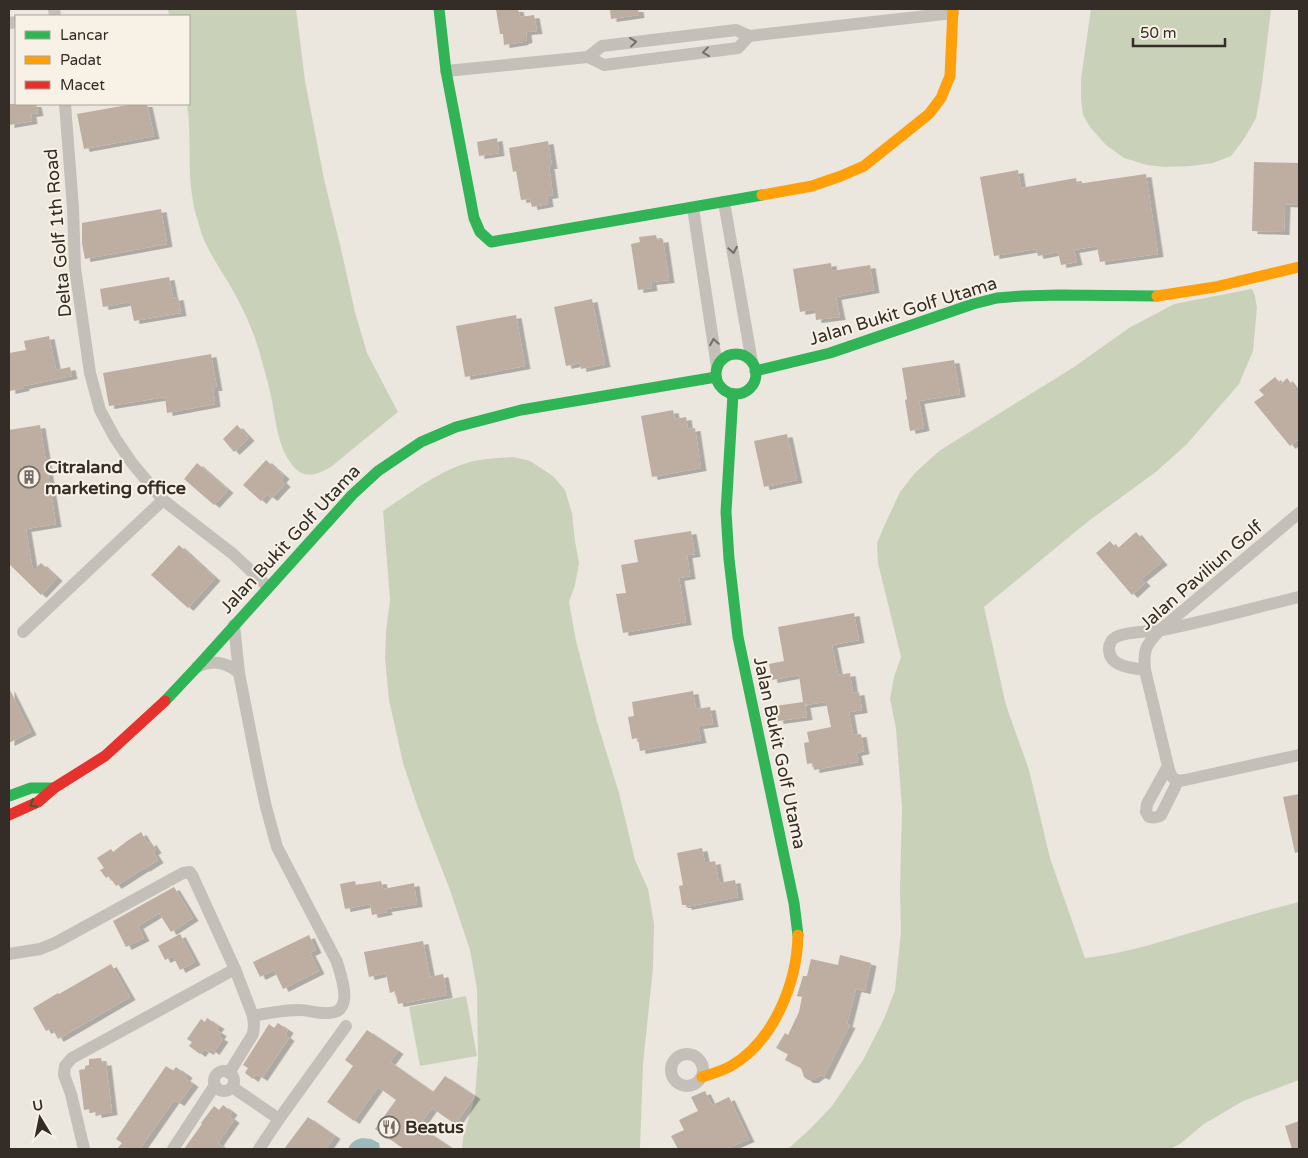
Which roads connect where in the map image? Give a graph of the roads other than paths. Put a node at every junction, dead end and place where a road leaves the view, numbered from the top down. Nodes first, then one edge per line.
1 (439, 9) edge
2 (953, 11) edge
3 (749, 36) junction
4 (588, 57) junction
5 (446, 71) junction
6 (65, 105) edge
7 (724, 202) junction
8 (693, 208) junction
9 (1299, 268) edge
10 (754, 367) junction
11 (717, 372) junction
12 (733, 394) junction
13 (163, 500) junction
14 (1299, 513) edge
15 (268, 587) junction
16 (1299, 597) edge
17 (234, 625) junction
18 (1160, 630) junction
19 (23, 632) dead end
20 (197, 667) junction
21 (1145, 670) junction
22 (239, 673) junction
23 (1299, 755) edge
24 (1168, 766) junction
25 (1178, 781) junction
26 (54, 788) junction
27 (9, 796) edge
28 (9, 815) edge
29 (9, 954) edge
30 (235, 969) junction
31 (253, 1016) junction
32 (346, 1026) dead end
33 (229, 1073) junction
34 (702, 1077) dead end
35 (215, 1085) junction
36 (232, 1086) junction
37 (279, 1119) junction
38 (84, 1149) edge
39 (173, 1149) edge
40 (259, 1149) edge

1 - 5 street
2 - 3 street
2 - 7 street
4 -> 3 street
3 -> 4 street
4 - 5 street
5 - 8 street
6 - 13 street, Delta Golf 1th Road
7 - 8 street
7 -> 10 street
11 -> 8 street
9 - 10 street, Jalan Bukit Golf Utama
10 - 11 street
10 - 12 street
11 - 12 street
11 - 15 street, Jalan Bukit Golf Utama
12 - 34 street, Jalan Bukit Golf Utama
13 - 15 street, Delta Golf 1th Road
13 - 19 street
14 - 18 street, Jalan Paviliun Golf
15 - 17 street, Jalan Bukit Golf Utama
16 - 18 street
17 - 20 street, Jalan Bukit Golf Utama
17 - 22 street
18 - 21 street, Jalan Paviliun Golf
18 - 21 street
20 - 22 street
20 - 26 street, Jalan Bukit Golf Utama
21 - 24 street, Jalan Paviliun Golf
22 - 31 street
23 - 25 street
24 - 25 street, Jalan Paviliun Golf
24 - 25 street
26 - 27 street
26 -> 28 street, Jalan Bukit Golf Utama
29 - 30 street
30 - 31 street
30 - 38 street
31 - 33 street
32 - 37 street
33 - 35 street
33 - 36 street
35 - 36 street
35 - 39 street
36 - 37 street
37 - 40 street

